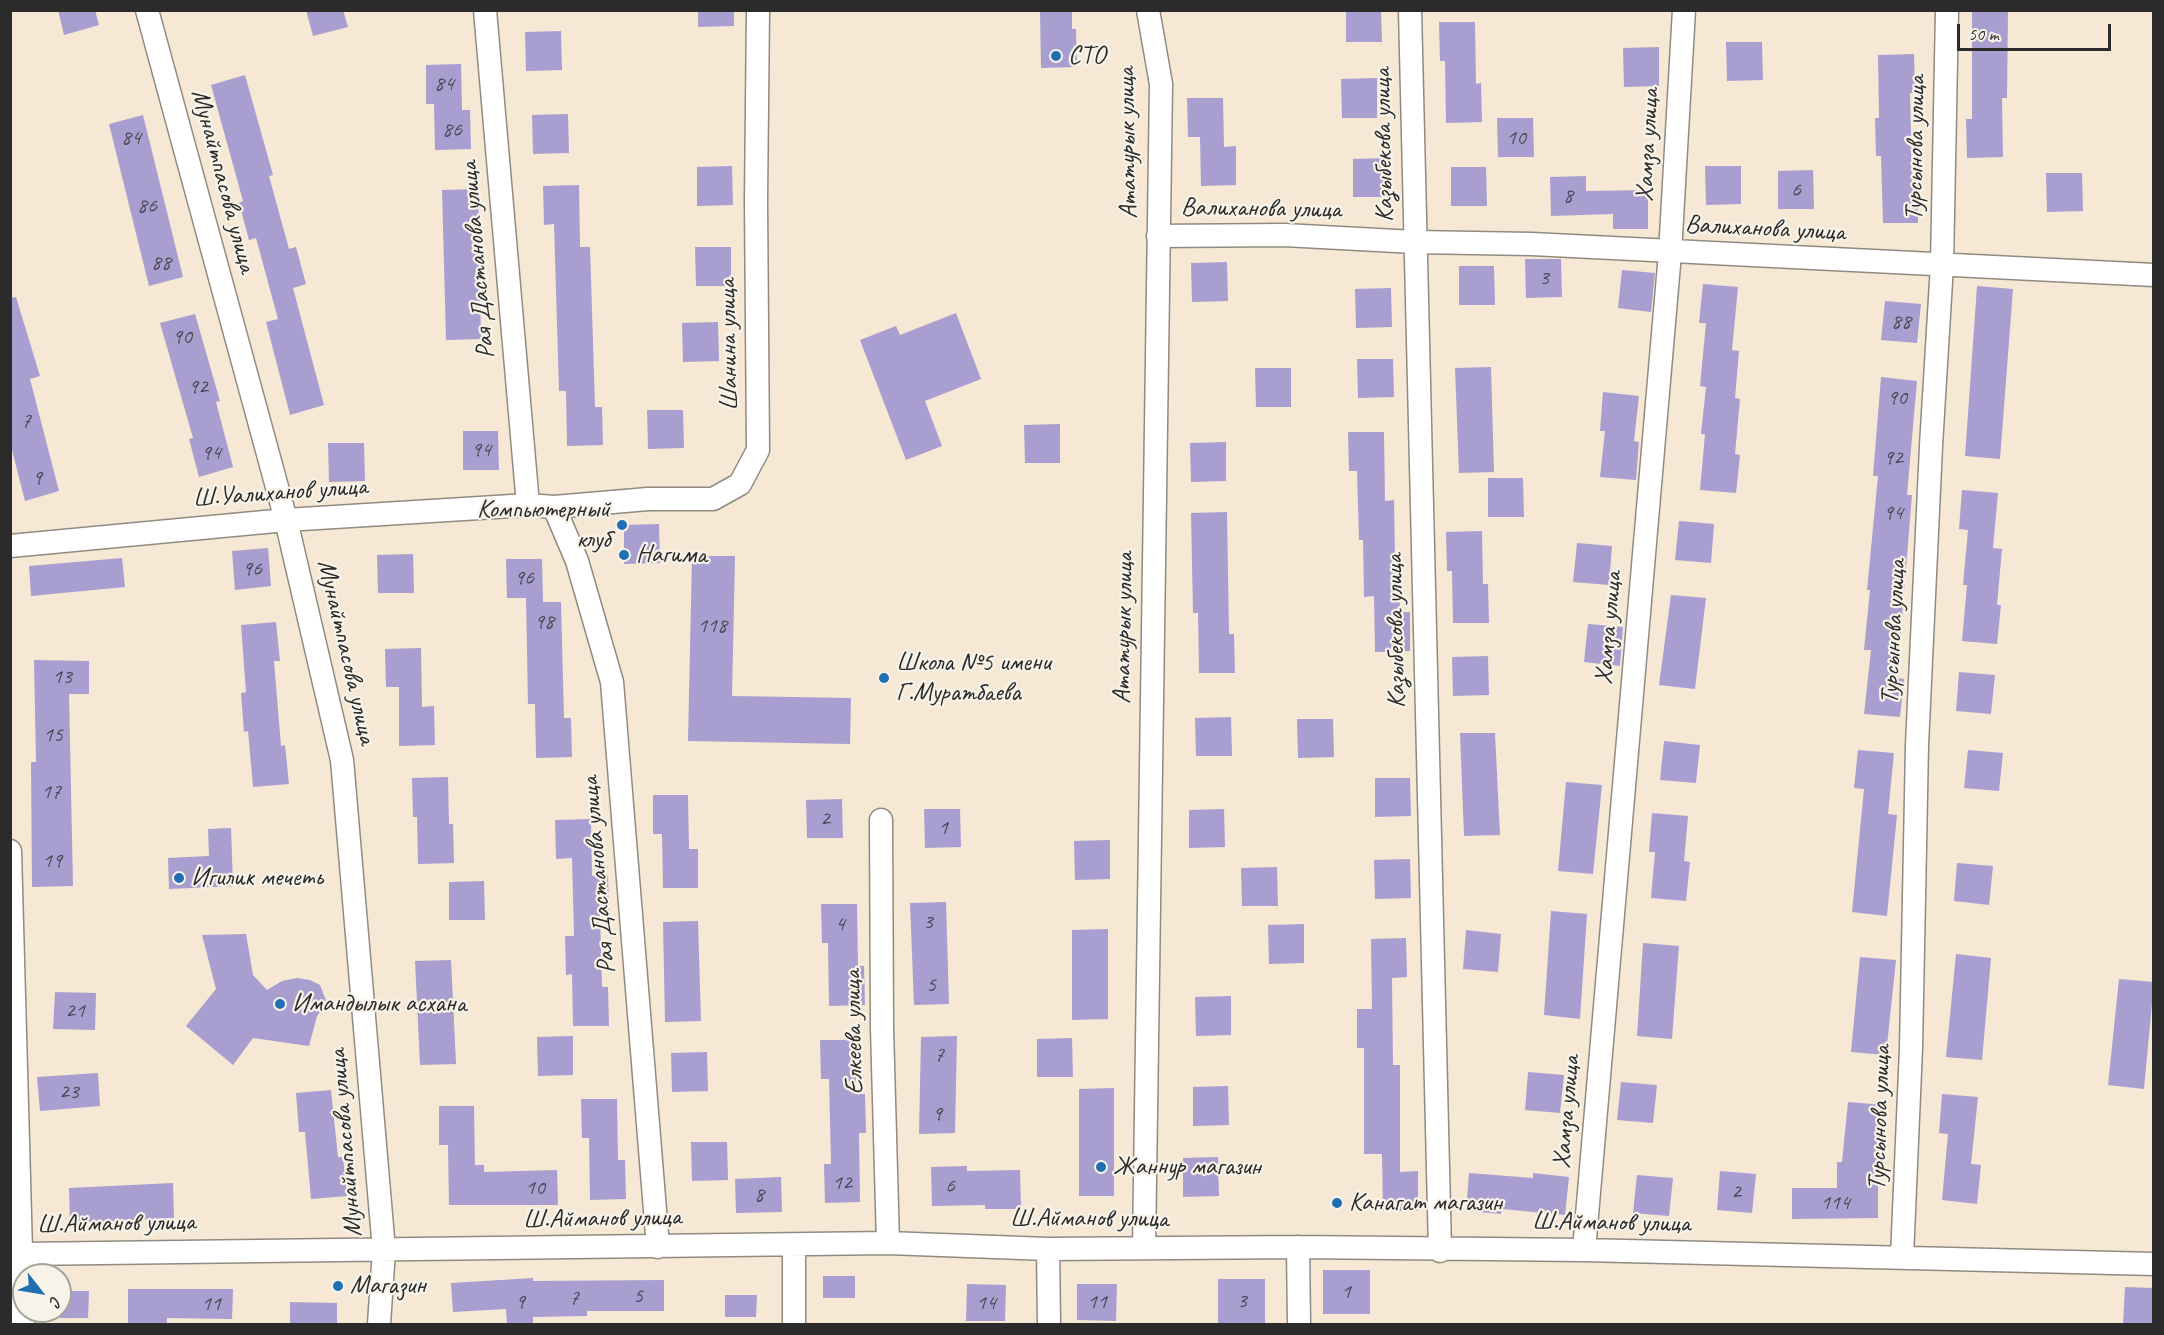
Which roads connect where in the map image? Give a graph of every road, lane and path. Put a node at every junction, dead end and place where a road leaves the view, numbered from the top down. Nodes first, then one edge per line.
1 (147, 10) edge
2 (485, 10) edge
3 (758, 10) edge
4 (1148, 10) edge
5 (1410, 10) edge
6 (1684, 10) edge
7 (1947, 10) edge
8 (1158, 236) junction
9 (1415, 242) junction
10 (1670, 253) junction
11 (1942, 265) junction
12 (2154, 275) edge
13 (528, 505) junction
14 (554, 507) junction
15 (286, 520) junction
16 (10, 546) edge
17 (881, 820) dead end
18 (10, 851) edge
19 (888, 1243) junction
20 (794, 1246) junction
21 (658, 1247) junction
22 (1298, 1247) junction
23 (1048, 1248) junction
24 (1144, 1248) junction
25 (384, 1250) junction
26 (1584, 1250) junction
27 (1440, 1251) junction
28 (23, 1254) junction
29 (1902, 1257) junction
30 (2154, 1264) edge
31 (23, 1324) edge
32 (379, 1324) edge
33 (794, 1324) edge
34 (1049, 1324) edge
35 (1299, 1324) edge

1 - 15 street, Мунайтпасова улица
2 - 13 street, Рая Дастанова улица
3 - 14 street, Шанина улица
4 - 8 street, Ататурык улица
5 - 9 street, Казыбекова улица
6 - 10 street, Хамза улица
7 - 11 street, Турсынова улица
8 - 9 street, Валиханова улица
8 - 24 street, Ататурык улица
9 - 10 street, Валиханова улица
9 - 27 street, Казыбекова улица
10 - 11 street, Валиханова улица
10 - 26 street, Хамза улица
11 - 12 street, Валиханова улица
11 - 29 street, Турсынова улица
13 - 14 street, Ш.Уалиханов улица
13 - 15 street, Ш.Уалиханов улица
14 - 21 street, Рая Дастанова улица
15 - 16 street, Ш.Уалиханов улица
15 - 25 street, Мунайтпасова улица
17 - 19 street, Елкеева улица
18 - 28 street
19 - 20 street, Ш.Айманов улица
19 - 23 street, Ш.Айманов улица
20 - 21 street, Ш.Айманов улица
20 - 33 street
21 - 25 street, Ш.Айманов улица
22 - 24 street, Ш.Айманов улица
22 - 27 street, Ш.Айманов улица
22 - 35 street
23 - 24 street, Ш.Айманов улица
23 - 34 street
25 - 28 street, Ш.Айманов улица
25 - 32 street, Мунайтпасова улица
26 - 27 street, Ш.Айманов улица
26 - 29 street, Ш.Айманов улица
28 - 31 street
29 - 30 street, Ш.Айманов улица

